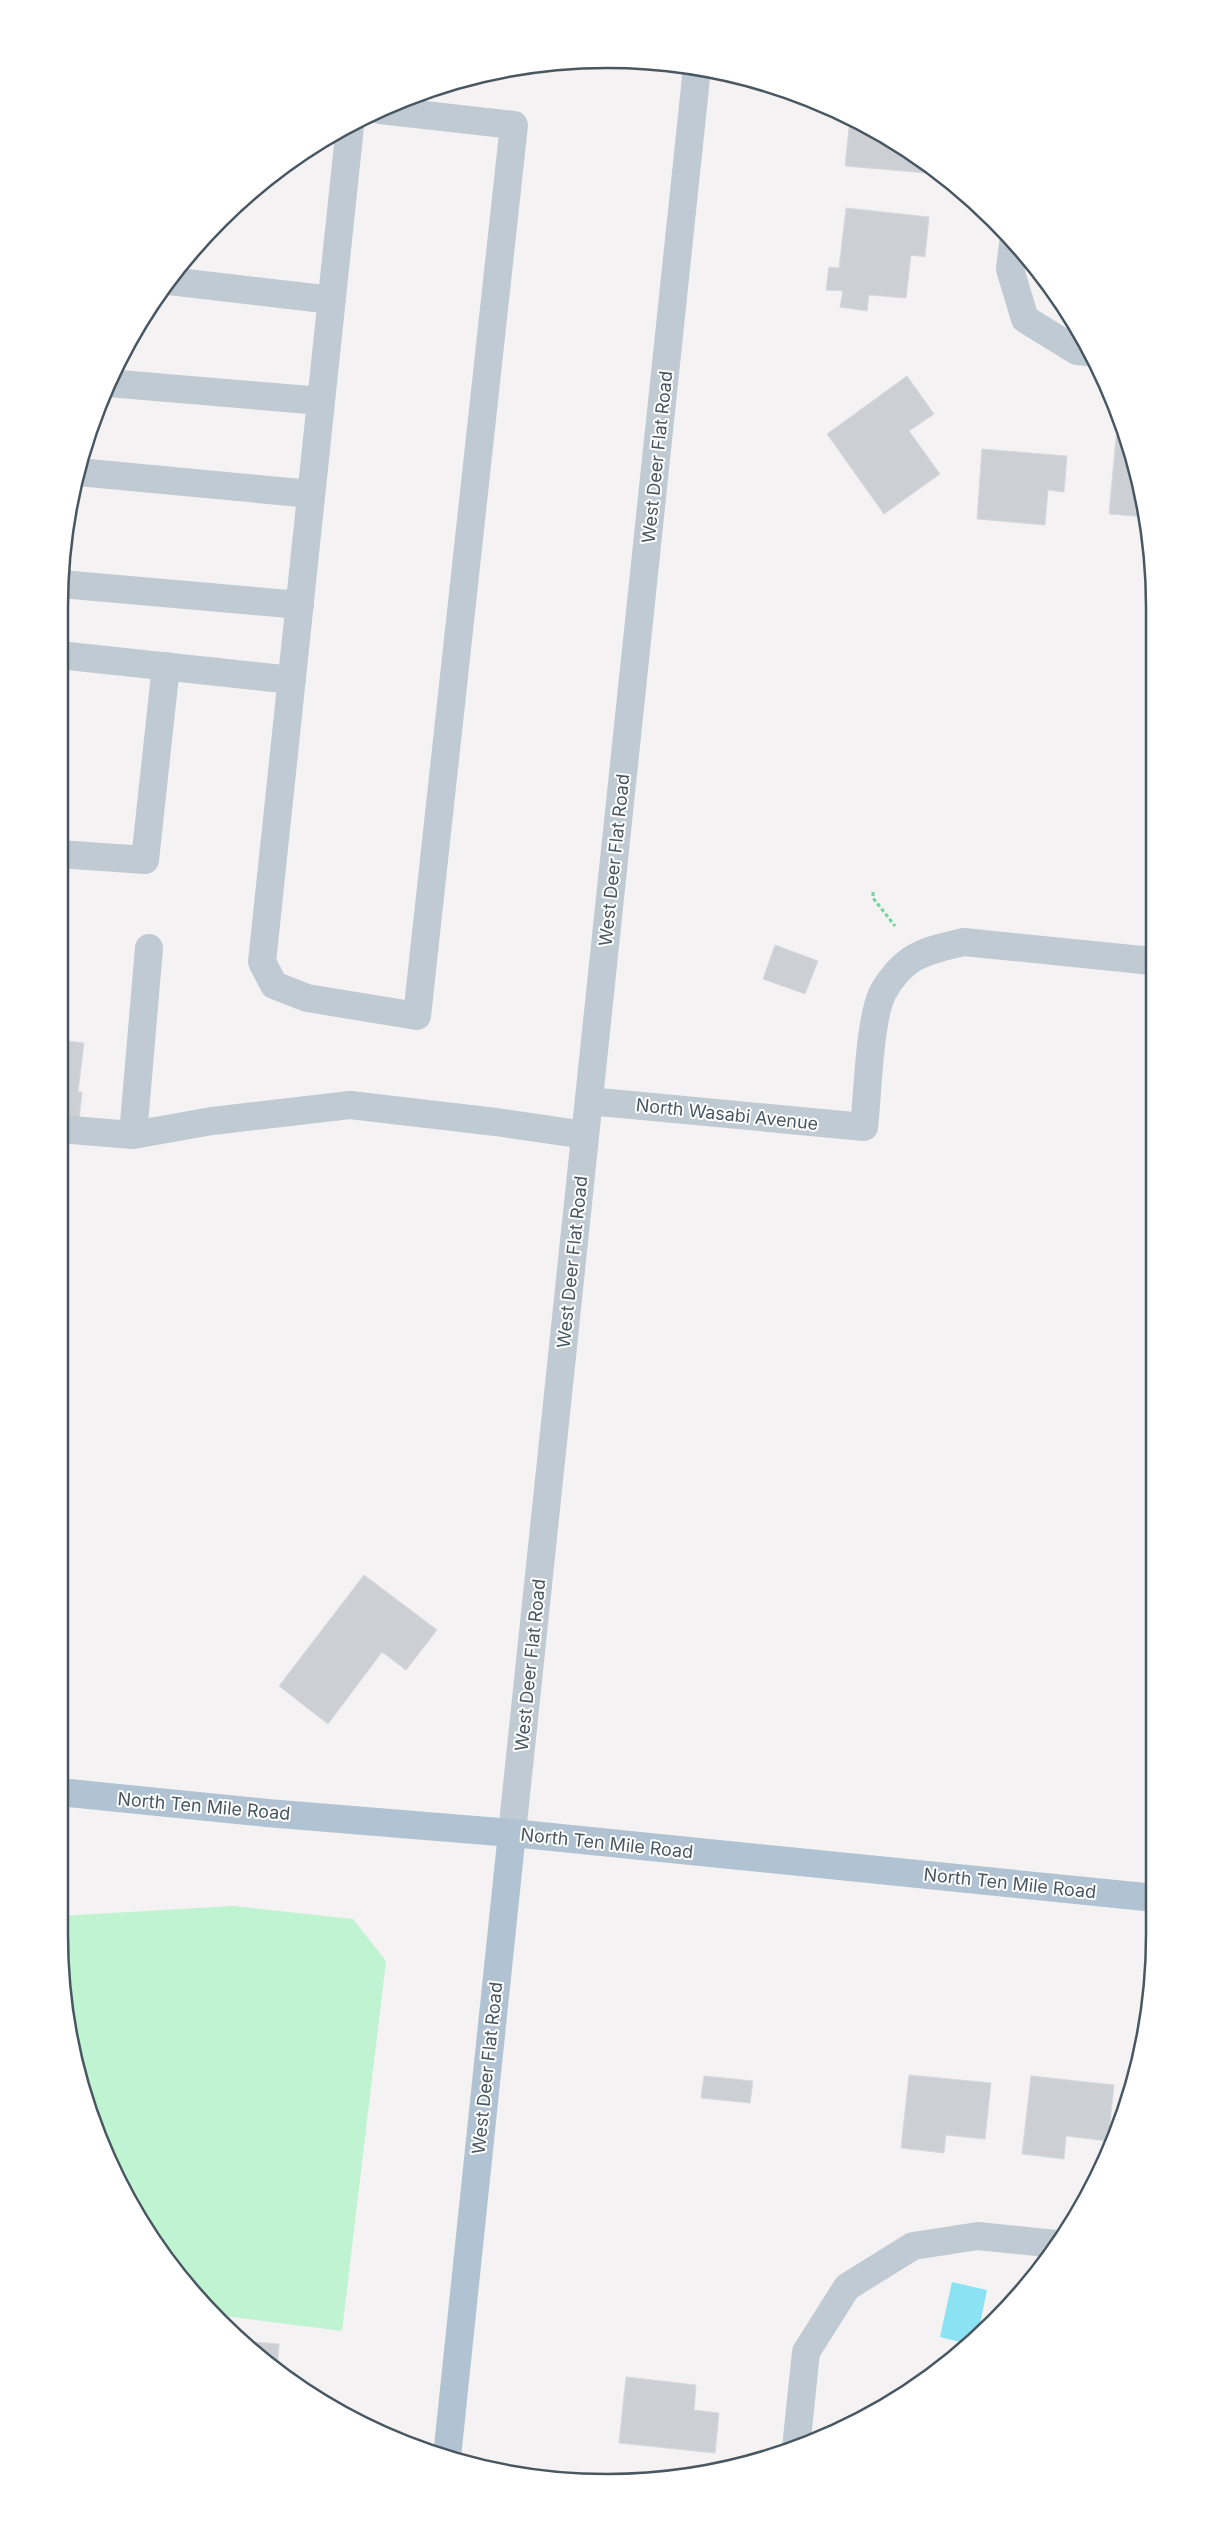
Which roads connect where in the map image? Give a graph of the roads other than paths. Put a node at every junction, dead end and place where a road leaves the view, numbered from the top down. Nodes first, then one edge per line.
1 (696, 75) edge
2 (395, 112) edge
3 (349, 133) edge
4 (1012, 250) edge
5 (177, 282) edge
6 (332, 300) junction
7 (1082, 351) edge
8 (116, 384) edge
9 (321, 401) junction
10 (85, 473) edge
11 (312, 494) junction
12 (69, 585) edge
13 (300, 605) junction
14 (68, 656) edge
15 (166, 666) junction
16 (292, 680) junction
17 (68, 855) edge
18 (149, 948) dead end
19 (1146, 960) edge
20 (589, 1101) junction
21 (68, 1130) edge
22 (133, 1134) junction
23 (585, 1135) junction
24 (68, 1793) edge
25 (512, 1833) junction
26 (1146, 1897) edge
27 (1049, 2243) edge
28 (797, 2438) edge
29 (447, 2449) edge

1 - 20 street, West Deer Flat Road
2 - 16 street
3 - 6 street
4 - 7 street
5 - 6 street
6 - 9 street
8 - 9 street
9 - 11 street
10 - 11 street
11 - 13 street
12 - 13 street
13 - 16 street
14 - 15 street
15 - 16 street
15 - 17 street
18 - 22 street
19 - 20 street, North Wasabi Avenue
20 - 23 street, West Deer Flat Road
21 - 22 street
22 - 23 street
23 - 25 street, West Deer Flat Road
24 - 25 main road, North Ten Mile Road
25 - 26 main road, North Ten Mile Road
25 - 29 main road, West Deer Flat Road
27 - 28 street

